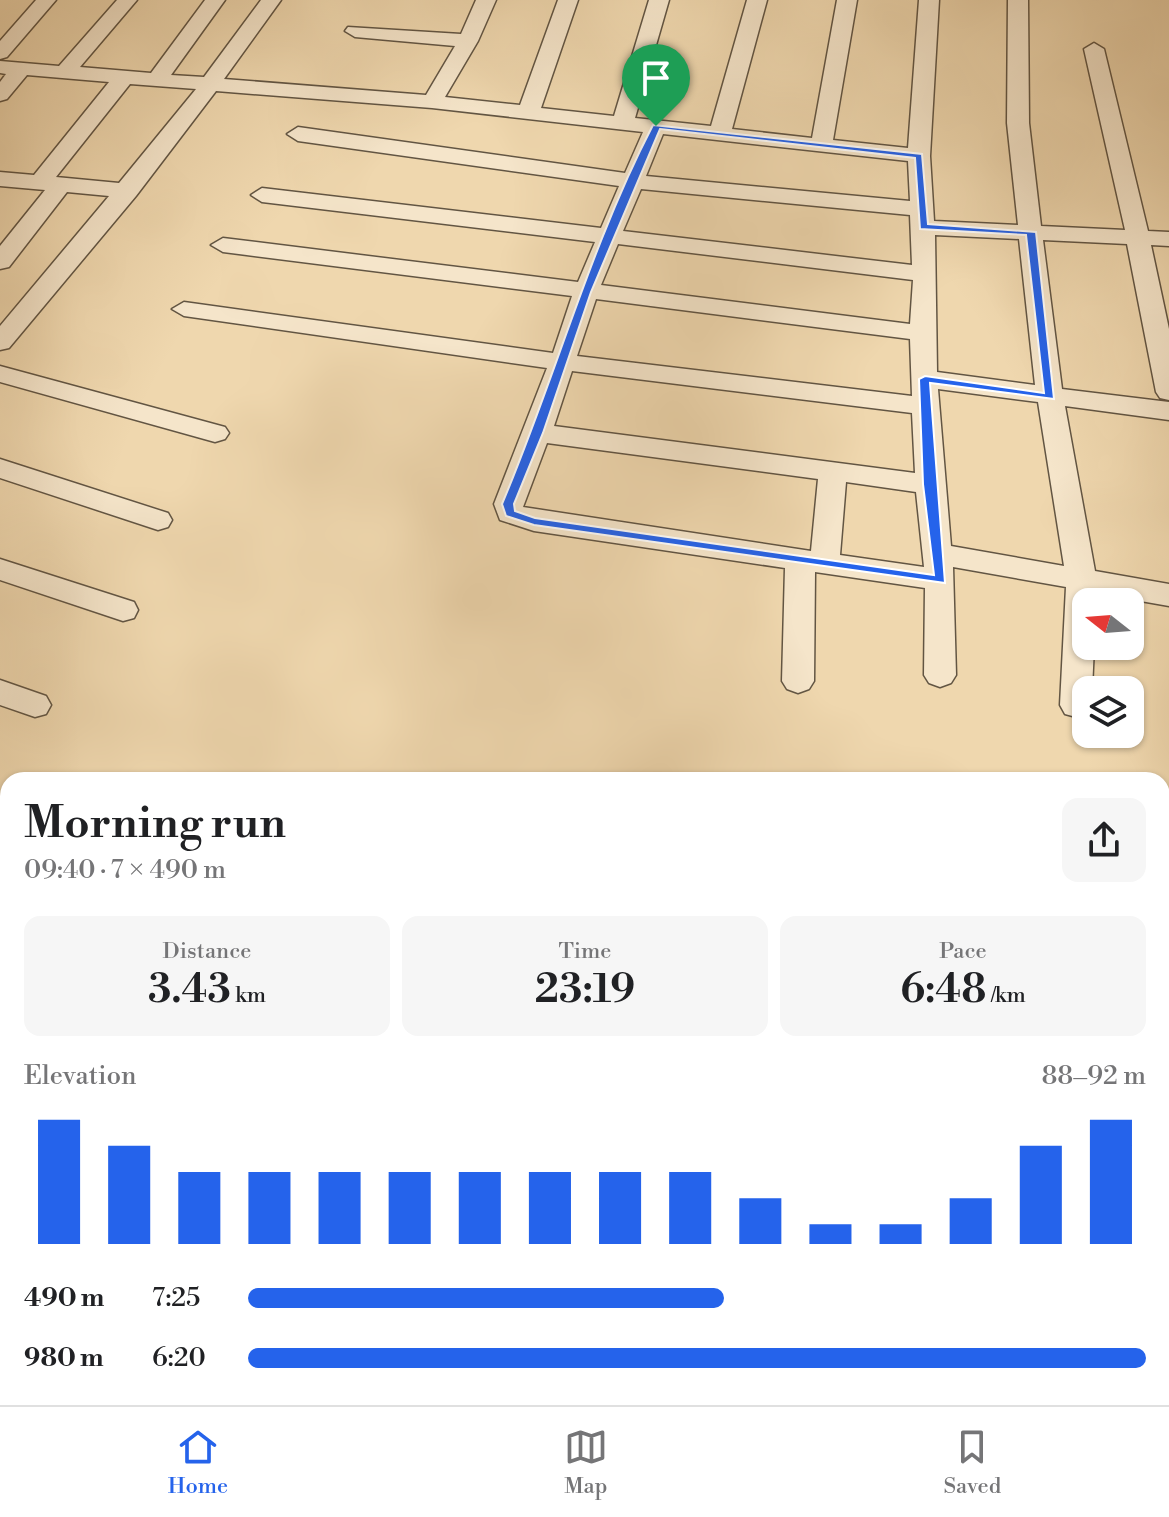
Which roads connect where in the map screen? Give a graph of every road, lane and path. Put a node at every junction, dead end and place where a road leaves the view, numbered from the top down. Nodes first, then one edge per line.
1 (46, 0) edge
2 (127, 0) edge
3 (215, 0) edge
4 (271, 0) edge
5 (486, 0) edge
6 (568, 0) edge
7 (659, 0) edge
8 (757, 0) edge
9 (847, 0) edge
10 (929, 0) edge
11 (1018, 0) edge
12 (355, 31) dead end
13 (468, 41) junction
14 (1094, 49) dead end
15 (0, 53) edge
16 (0, 67) edge
17 (22, 68) junction
18 (65, 72) junction
19 (124, 77) junction
20 (157, 79) junction
21 (212, 82) junction
22 (0, 95) edge
23 (432, 102) junction
24 (528, 113) junction
25 (623, 123) junction
26 (656, 126) junction
27 (298, 134) dead end
28 (720, 134) junction
29 (821, 146) junction
30 (919, 156) junction
31 (9, 179) edge
32 (632, 181) junction
33 (51, 183) junction
34 (128, 191) junction
35 (262, 195) dead end
36 (0, 200) edge
37 (923, 218) junction
38 (1031, 232) junction
39 (612, 236) junction
40 (1139, 237) junction
41 (1169, 239) edge
42 (223, 245) dead end
43 (0, 262) edge
44 (925, 274) junction
45 (586, 292) junction
46 (184, 309) dead end
47 (922, 333) junction
48 (0, 342) edge
49 (563, 362) junction
50 (0, 374) edge
51 (925, 379) junction
52 (1169, 392) edge
53 (1050, 397) junction
54 (926, 406) junction
55 (1169, 411) edge
56 (215, 433) dead end
57 (538, 433) junction
58 (0, 468) edge
59 (833, 472) junction
60 (929, 484) junction
61 (158, 520) dead end
62 (812, 562) junction
63 (939, 567) junction
64 (0, 569) edge
65 (1081, 578) junction
66 (1169, 595) edge
67 (123, 610) dead end
68 (940, 675) dead end
69 (1077, 676) edge
70 (798, 681) dead end
71 (0, 692) edge
72 (35, 705) dead end

1 - 15 street
2 - 18 street
3 - 20 street
4 - 21 street
5 - 13 street
6 - 24 street
7 - 25 street
8 - 28 street
9 - 29 street
10 - 30 street
11 - 38 street
12 - 13 street
13 - 23 street
14 - 40 street
16 - 17 street
17 - 18 street
17 - 22 street
18 - 19 street
19 - 20 street
19 - 33 street
20 - 21 street
21 - 23 street
21 - 34 street
23 - 24 street
24 - 25 street
25 - 26 street
26 - 28 street
26 - 32 street
27 - 32 street
28 - 29 street
29 - 30 street
30 - 37 street
31 - 33 street
31 - 36 street
32 - 37 street
32 - 39 street
33 - 34 street
33 - 43 street
34 - 48 street
35 - 39 street
37 - 38 street
37 - 44 street
38 - 40 street
38 - 53 street
39 - 44 street
39 - 45 street
40 - 41 street
40 - 52 street
42 - 45 street
44 - 47 street
45 - 47 street
45 - 49 street
46 - 49 street
47 - 51 street
49 - 54 street
49 - 57 street
50 - 56 street
51 - 53 street
51 - 54 street
53 - 55 street
53 - 65 street
54 - 60 street
57 - 59 street
57 - 62 street
58 - 61 street
59 - 60 street
59 - 62 street
60 - 63 street
62 - 63 street
62 - 70 street
63 - 65 street
63 - 68 street
64 - 67 street
65 - 66 street
65 - 69 street
71 - 72 street

